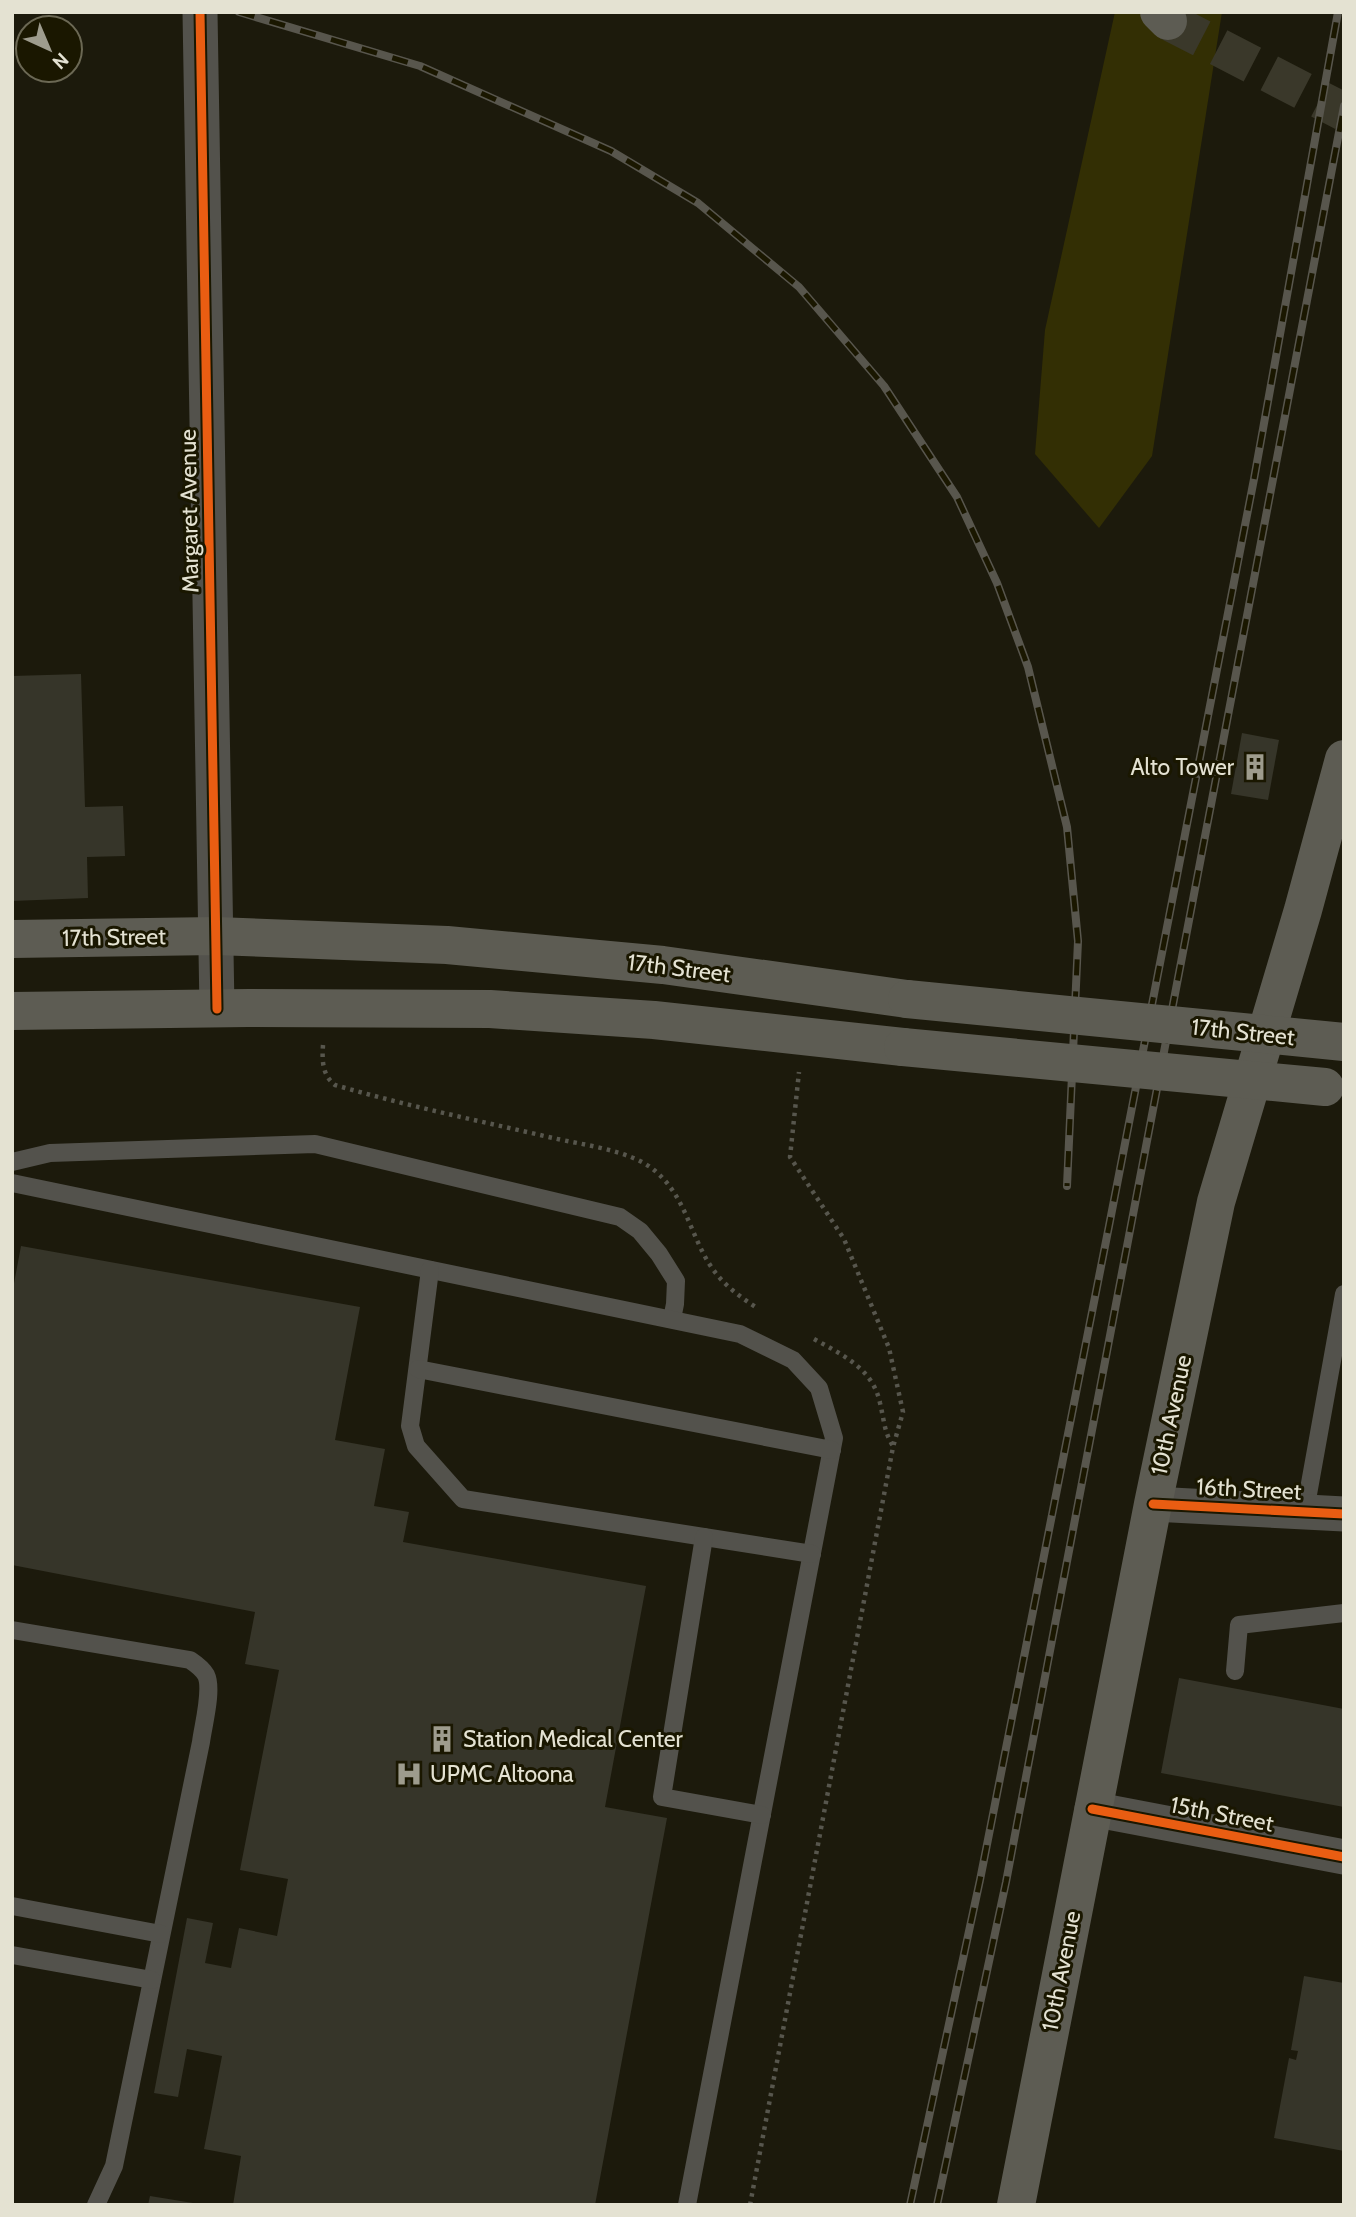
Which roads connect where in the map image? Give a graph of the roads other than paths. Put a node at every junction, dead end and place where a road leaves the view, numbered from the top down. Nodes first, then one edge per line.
1 (200, 12) edge
2 (1344, 759) edge
3 (1344, 840) edge
4 (1303, 910) junction
5 (216, 936) junction
6 (12, 939) edge
7 (217, 1009) junction
8 (12, 1011) edge
9 (1344, 1042) edge
10 (1335, 1087) edge
11 (12, 1162) edge
12 (12, 1183) edge
13 (430, 1269) junction
14 (1344, 1294) edge
15 (672, 1319) junction
16 (418, 1368) junction
17 (832, 1450) junction
18 (1153, 1504) junction
19 (1305, 1511) junction
20 (1344, 1514) edge
21 (705, 1537) junction
22 (812, 1554) junction
23 (1344, 1613) edge
24 (12, 1630) edge
25 (1235, 1671) dead end
26 (1092, 1809) junction
27 (762, 1815) junction
28 (1344, 1857) edge
29 (12, 1906) edge
30 (161, 1934) junction
31 (12, 1955) edge
32 (152, 1980) junction
33 (96, 2205) edge
34 (687, 2205) edge
35 (1016, 2205) edge

1 - 5 street, Margaret Avenue
2 - 4 main road, 10th Avenue
3 - 4 main road
4 - 18 main road, 10th Avenue
5 - 6 main road, 17th Street
5 - 7 street, Margaret Avenue
5 - 9 main road, 17th Street, bridge
7 - 8 main road, 17th Street
7 - 10 main road, 17th Street, bridge
11 - 15 lane
12 - 13 lane
13 - 15 lane
13 - 16 lane
14 - 19 lane
15 - 17 lane
16 - 17 lane
16 - 21 lane
17 - 22 lane
18 - 19 street, 16th Street
18 - 26 main road, 10th Avenue
19 - 20 street, 16th Street
21 - 22 lane
21 - 27 lane
22 - 27 lane
23 - 25 lane
24 - 30 lane
26 - 28 street, 15th Street
26 - 35 main road, 10th Avenue
27 - 34 lane
29 - 30 lane
30 - 32 lane
31 - 32 lane
32 - 33 lane

